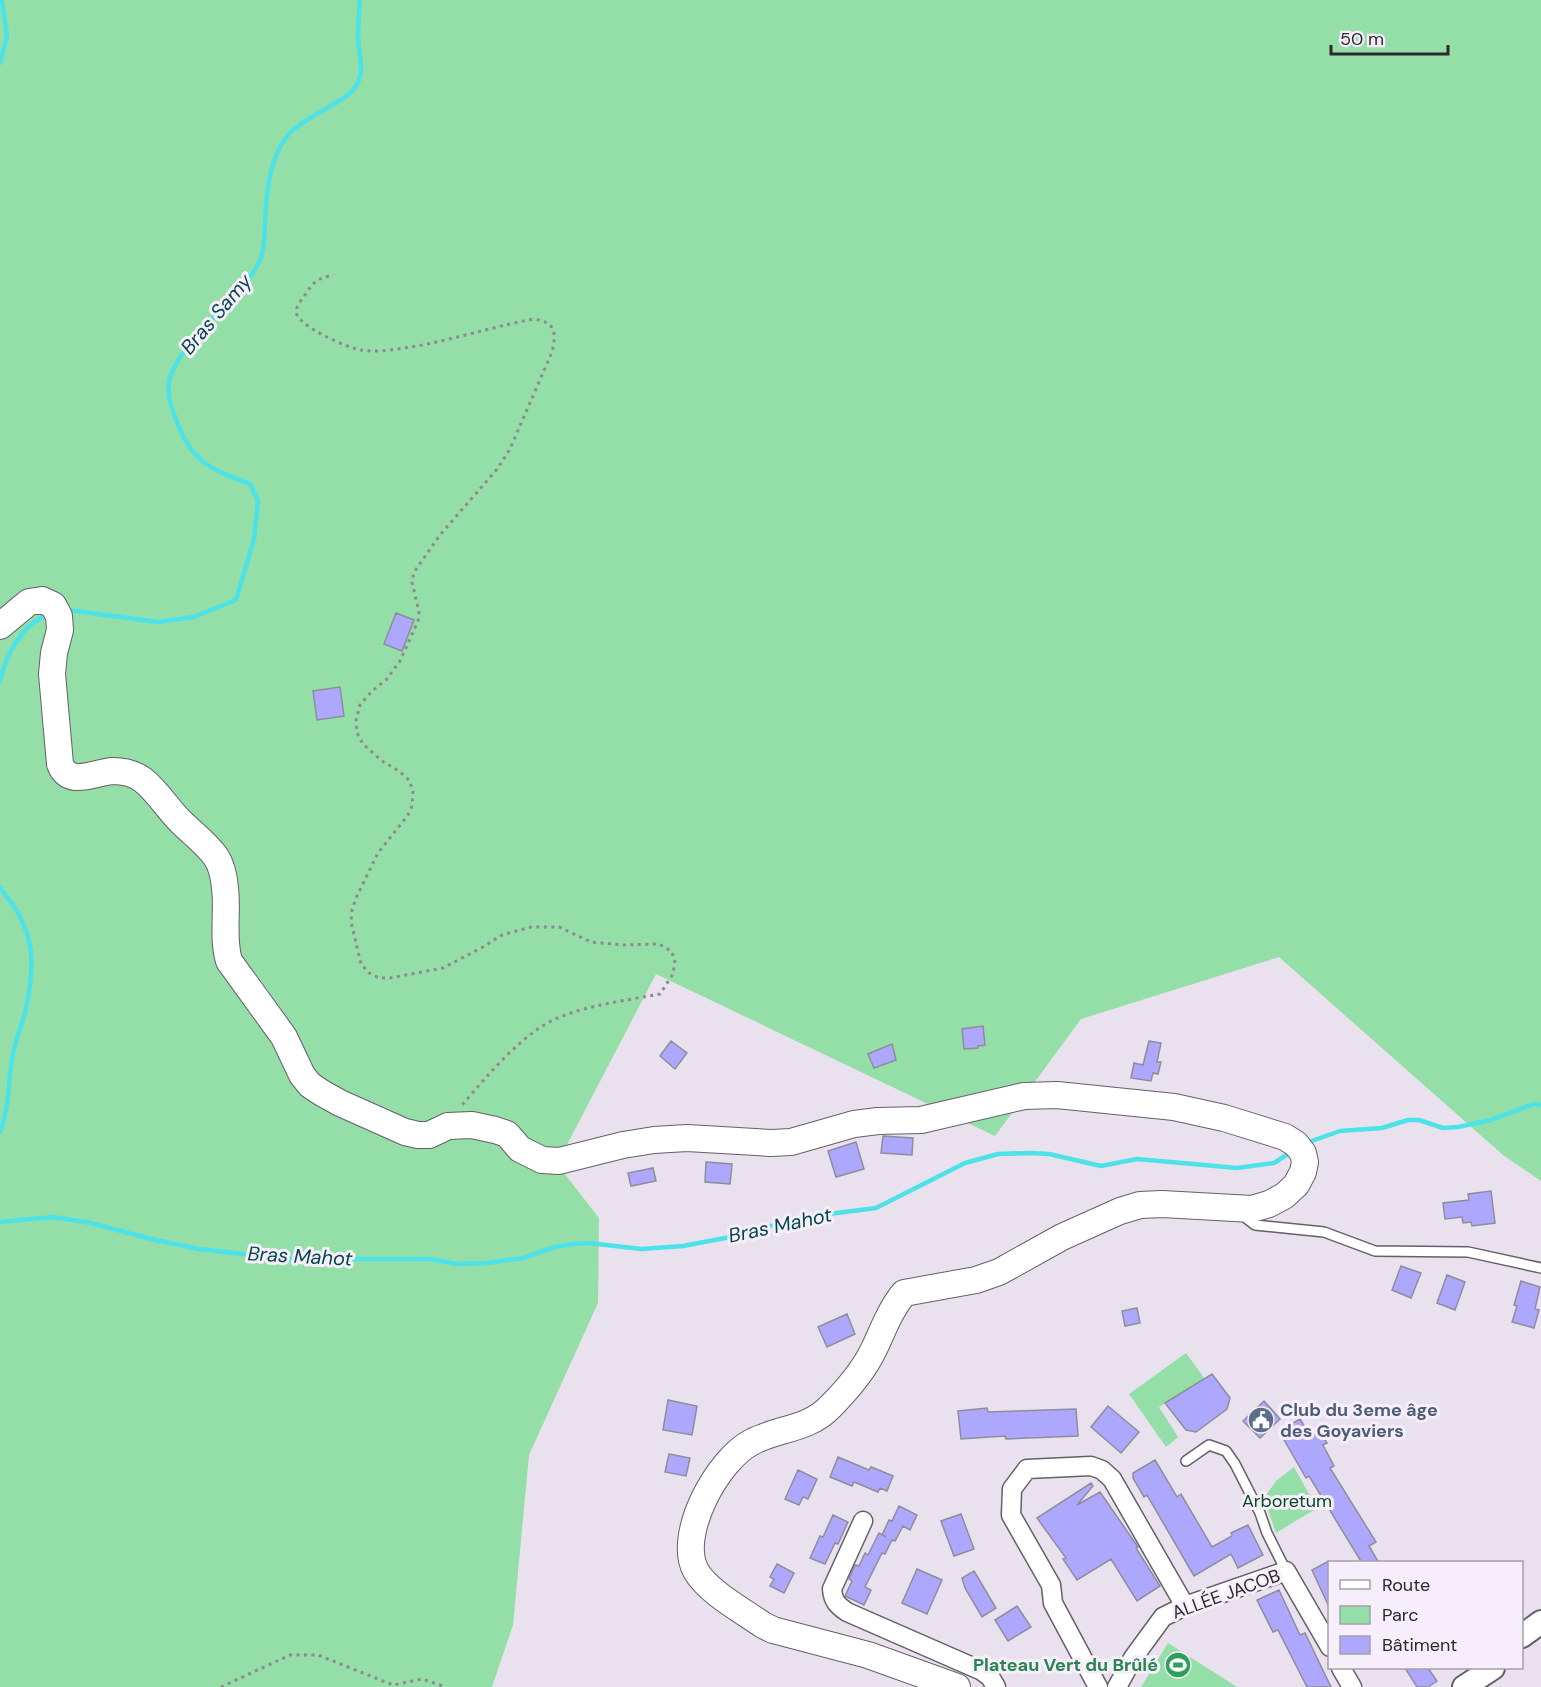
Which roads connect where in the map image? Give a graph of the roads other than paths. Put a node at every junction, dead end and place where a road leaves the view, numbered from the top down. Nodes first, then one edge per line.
1 (0, 626) edge
2 (1233, 1207) junction
3 (1541, 1268) edge
4 (1186, 1461) dead end
5 (863, 1521) dead end
6 (1286, 1572) junction
7 (1185, 1605) junction
8 (1541, 1622) edge
9 (1523, 1635) edge
10 (1328, 1645) edge
11 (1342, 1669) edge
12 (1489, 1669) edge
13 (957, 1687) edge
14 (996, 1687) edge
15 (1098, 1687) edge
16 (1117, 1687) edge
17 (1352, 1687) edge
18 (1464, 1687) edge

1 - 2 main road
2 - 3 lane
2 - 13 main road
4 - 6 lane
5 - 14 street
6 - 7 street, ALLÉE JACOB
6 - 10 street, ALLÉE JACOB
7 - 15 street
7 - 16 street, ALLÉE JACOB
8 - 9 street
11 - 17 street
12 - 18 street

